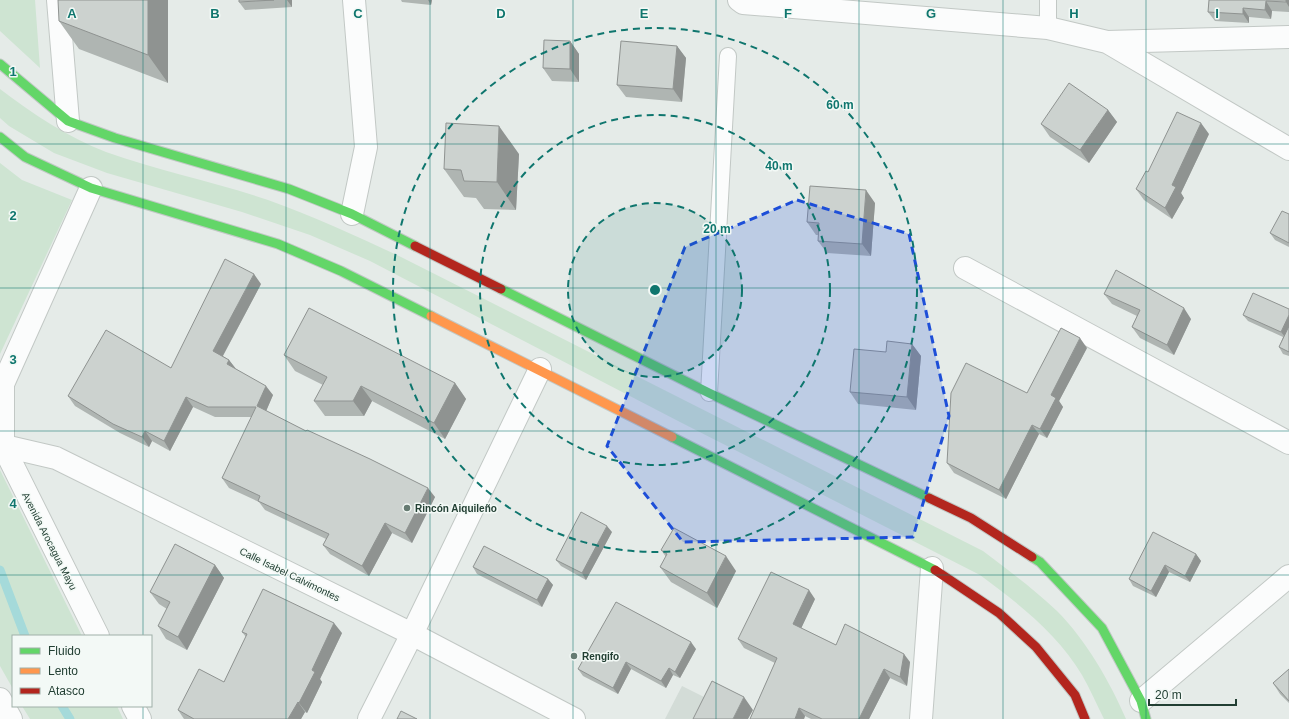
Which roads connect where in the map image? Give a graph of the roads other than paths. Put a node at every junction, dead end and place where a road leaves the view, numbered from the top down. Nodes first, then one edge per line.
1 (58, 0) edge
2 (354, 0) edge
3 (739, 0) edge
4 (1048, 0) edge
5 (1048, 28) junction
6 (1289, 37) edge
7 (1107, 42) junction
8 (728, 56) dead end
9 (0, 64) edge
10 (68, 121) junction
11 (0, 137) edge
12 (1289, 149) edge
13 (91, 188) junction
14 (352, 214) junction
15 (965, 268) dead end
16 (540, 369) junction
17 (709, 393) junction
18 (1289, 443) edge
19 (1, 445) edge
20 (932, 568) junction
21 (1289, 576) edge
22 (412, 634) junction
23 (97, 635) edge
24 (134, 707) edge
25 (1144, 710) edge
26 (140, 719) edge
27 (369, 719) edge
28 (574, 719) edge
29 (921, 719) edge
30 (1084, 719) edge

1 - 10 street
2 - 14 street
3 - 5 street
4 - 5 lane
5 - 7 street
6 - 7 street
7 - 12 street
8 - 17 lane
9 - 10 street
10 - 14 street
11 - 13 street
13 - 16 street
13 - 19 street
14 - 17 street
15 - 18 street
16 - 20 street
16 - 22 street
17 - 25 street
19 - 22 street, Calle Isabel Calvimontes
19 - 23 street, Avenida Arocagua Mayu
20 - 29 street
20 - 30 street
21 - 25 street
22 - 27 street
22 - 28 street, Calle Isabel Calvimontes
24 - 26 street

